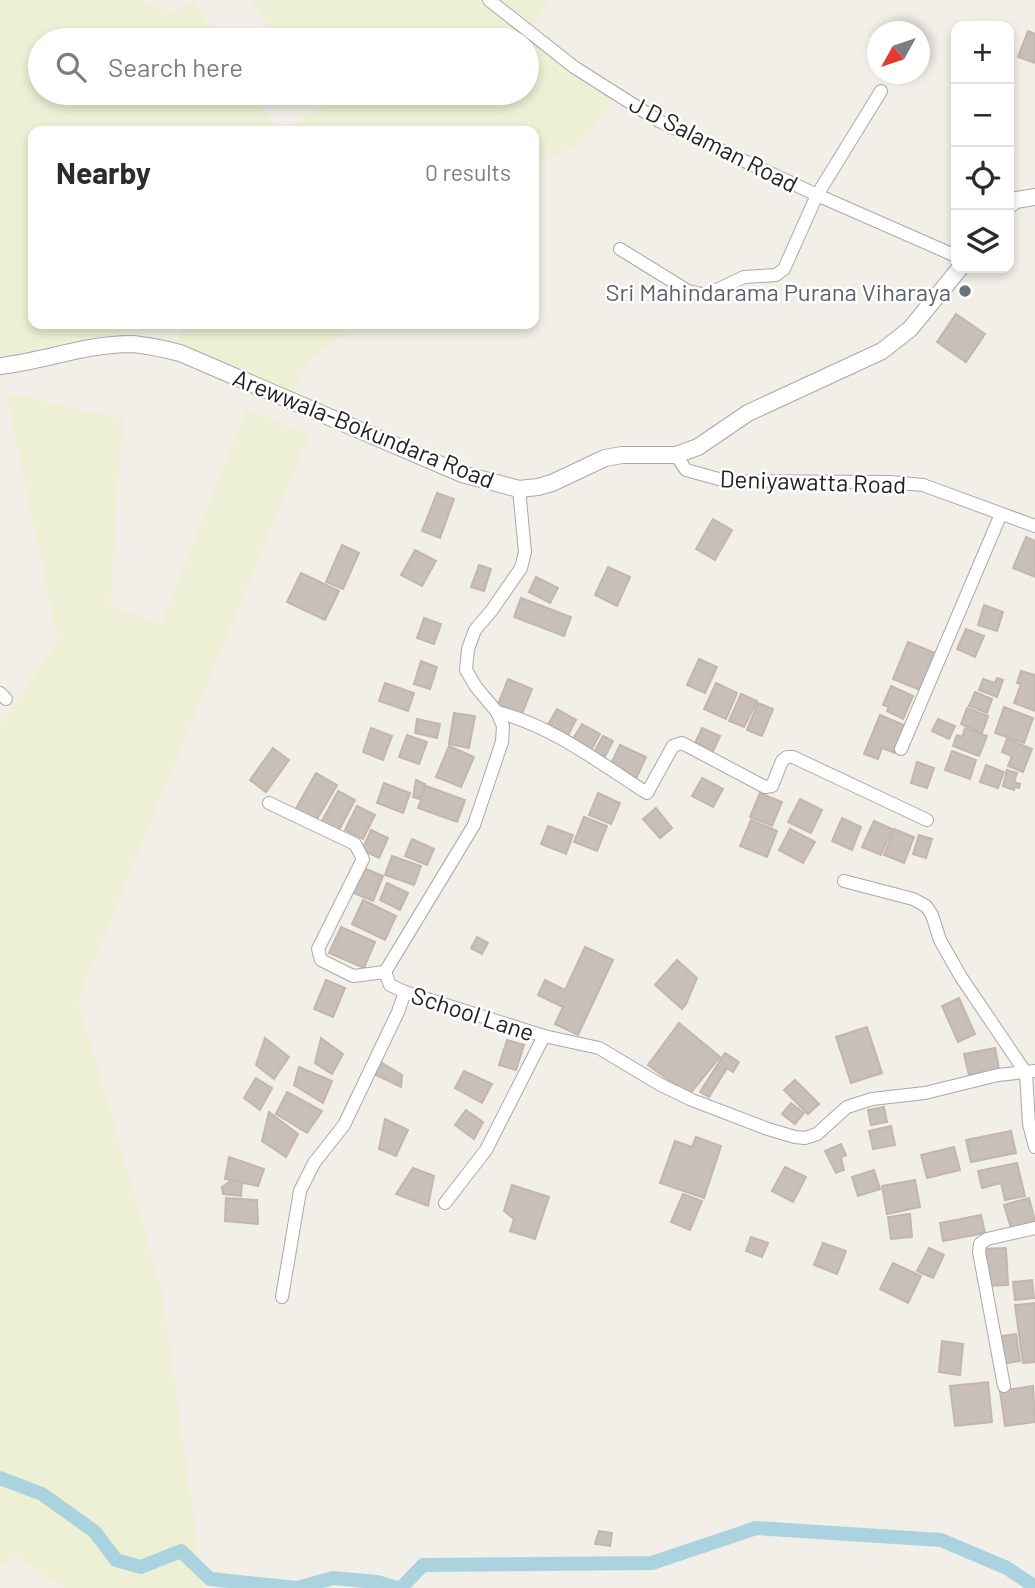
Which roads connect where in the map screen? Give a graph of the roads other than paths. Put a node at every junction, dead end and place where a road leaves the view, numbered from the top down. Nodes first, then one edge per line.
1 (489, 0) edge
2 (525, 28) edge
3 (539, 39) edge
4 (881, 91) dead end
5 (817, 195) junction
6 (1035, 197) edge
7 (1014, 201) edge
8 (621, 249) dead end
9 (951, 254) edge
10 (956, 273) edge
11 (0, 366) edge
12 (676, 455) junction
13 (519, 489) junction
14 (1001, 514) junction
15 (1035, 526) edge
16 (497, 712) junction
17 (901, 749) dead end
18 (269, 803) dead end
19 (927, 820) dead end
20 (844, 881) dead end
21 (385, 972) junction
22 (404, 992) junction
23 (544, 1036) junction
24 (1030, 1072) edge
25 (1035, 1147) edge
26 (445, 1203) dead end
27 (1035, 1228) edge
28 (282, 1297) dead end
29 (1004, 1386) dead end

1 - 2 street, J D Salaman Road
3 - 5 street, J D Salaman Road
4 - 5 street
5 - 8 street
5 - 9 street, J D Salaman Road
6 - 7 street
10 - 12 street, Arewwala-Bokundara Road
11 - 13 street, Arewwala-Bokundara Road
12 - 13 street, Arewwala-Bokundara Road
12 - 14 street, Deniyawatta Road
13 - 16 street
14 - 15 street, Deniyawatta Road
14 - 17 street
16 - 19 street
16 - 21 street, School Lane
18 - 21 street
20 - 24 street
21 - 22 street, School Lane
22 - 23 street, School Lane
22 - 28 street
23 - 24 street, School Lane
23 - 26 street
24 - 25 street
27 - 29 street

